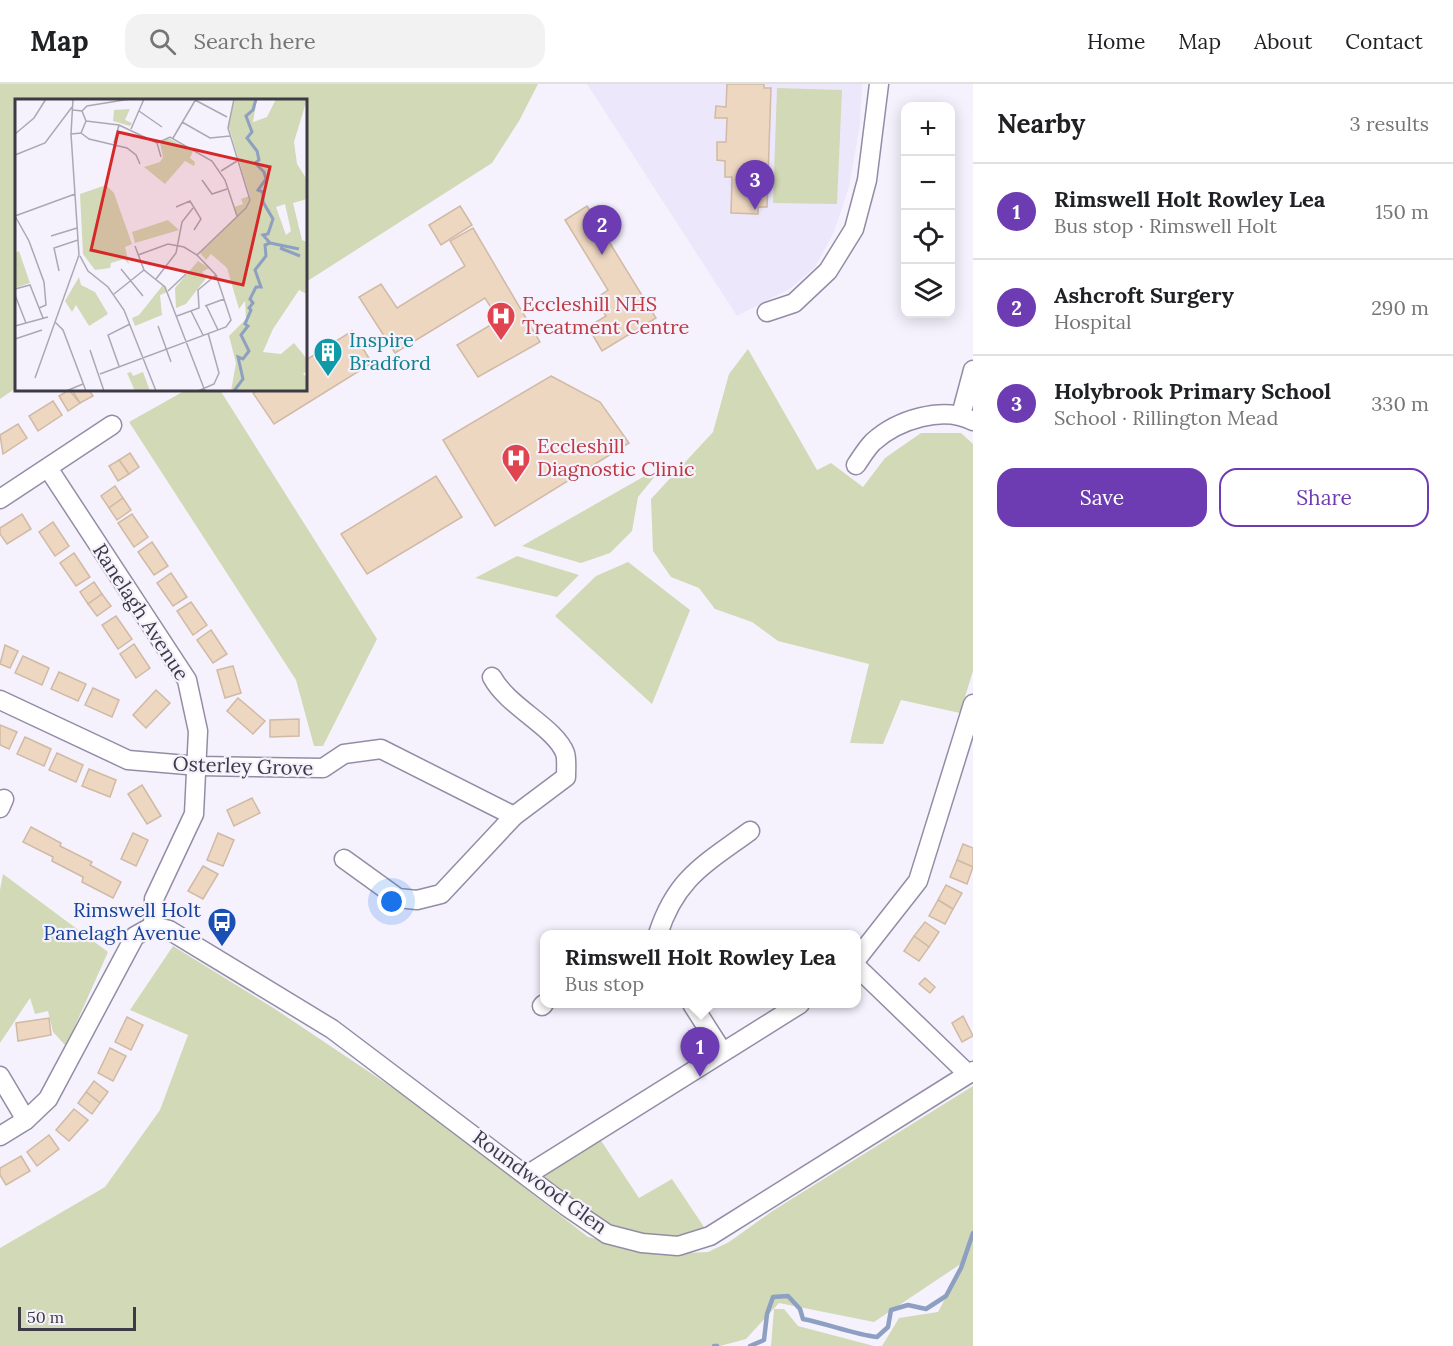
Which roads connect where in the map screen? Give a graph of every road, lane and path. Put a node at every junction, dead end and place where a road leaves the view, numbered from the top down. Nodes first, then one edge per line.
1 (879, 84) edge
2 (767, 312) dead end
3 (973, 370) edge
4 (967, 418) edge
5 (112, 425) dead end
6 (856, 465) dead end
7 (48, 468) junction
8 (0, 499) edge
9 (492, 677) dead end
10 (0, 700) edge
11 (973, 704) edge
12 (199, 766) junction
13 (514, 816) junction
14 (750, 831) dead end
15 (344, 859) dead end
16 (153, 926) junction
17 (659, 930) edge
18 (861, 954) edge
19 (861, 971) edge
20 (695, 1008) edge
21 (793, 1008) edge
22 (722, 1051) junction
23 (970, 1072) edge
24 (0, 1076) edge
25 (26, 1120) junction
26 (0, 1136) edge
27 (527, 1175) junction

1 - 2 street
3 - 4 street
4 - 6 street
5 - 7 street
7 - 8 street
7 - 12 street, Ranelagh Avenue
9 - 13 street
10 - 12 street, Osterley Grove
11 - 18 street
12 - 13 street, Osterley Grove
12 - 16 street, Ranelagh Avenue
13 - 15 street
14 - 17 street
16 - 25 street
16 - 27 street, Roundwood Glen
19 - 23 street
20 - 22 street
21 - 22 street
22 - 27 street
23 - 27 street, Roundwood Glen
24 - 25 street
25 - 26 street

